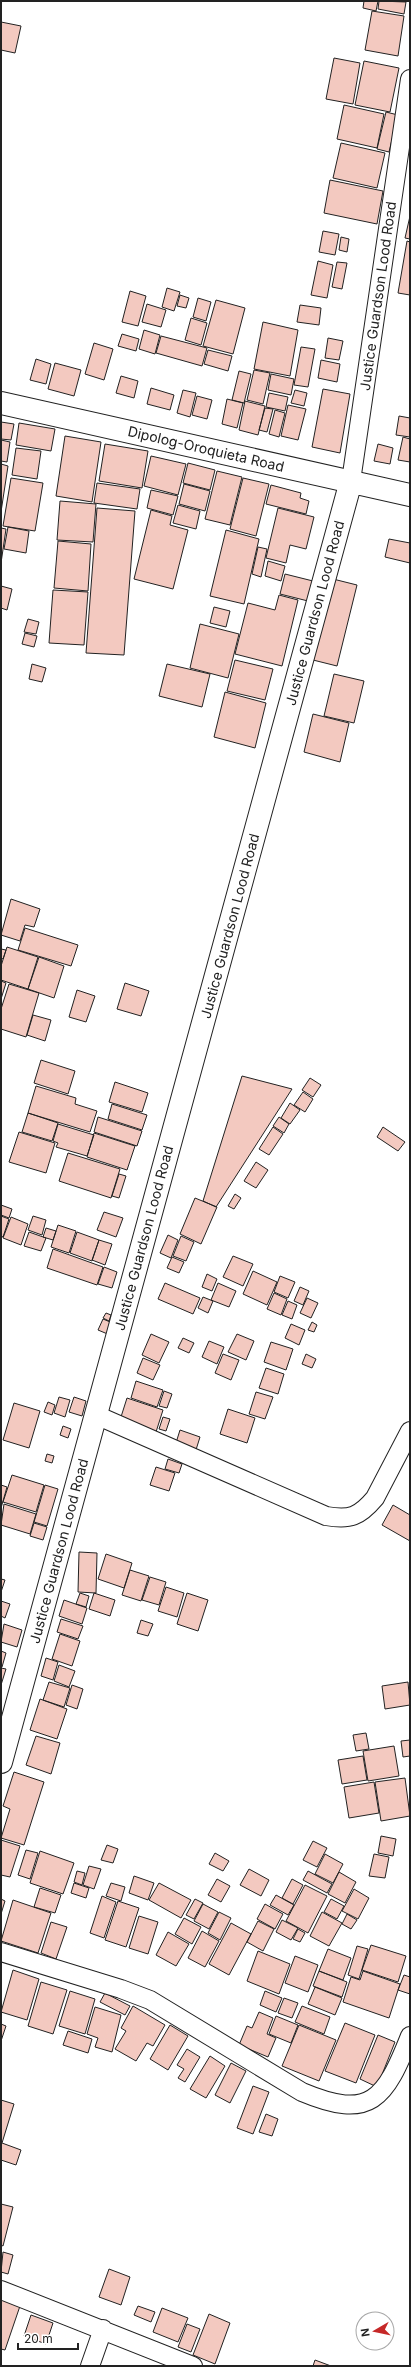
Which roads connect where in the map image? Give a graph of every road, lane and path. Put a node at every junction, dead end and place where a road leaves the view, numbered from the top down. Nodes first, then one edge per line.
1 (410, 79) edge
2 (1, 403) edge
3 (351, 481) junction
4 (410, 495) edge
5 (96, 1415) junction
6 (410, 1431) edge
7 (1, 1762) edge
8 (1, 1952) edge
9 (410, 2036) edge
10 (1, 2290) edge
11 (103, 2329) junction
12 (90, 2366) edge
13 (193, 2366) edge

1 - 3 street, Justice Guardson Lood Road
2 - 3 main road, Dipolog-Oroquieta Road
3 - 4 main road, Dipolog-Oroquieta Road
3 - 5 main road, Justice Guardson Lood Road
5 - 6 street
5 - 7 main road, Justice Guardson Lood Road
8 - 9 street
10 - 11 street
11 - 12 street
11 - 13 street

